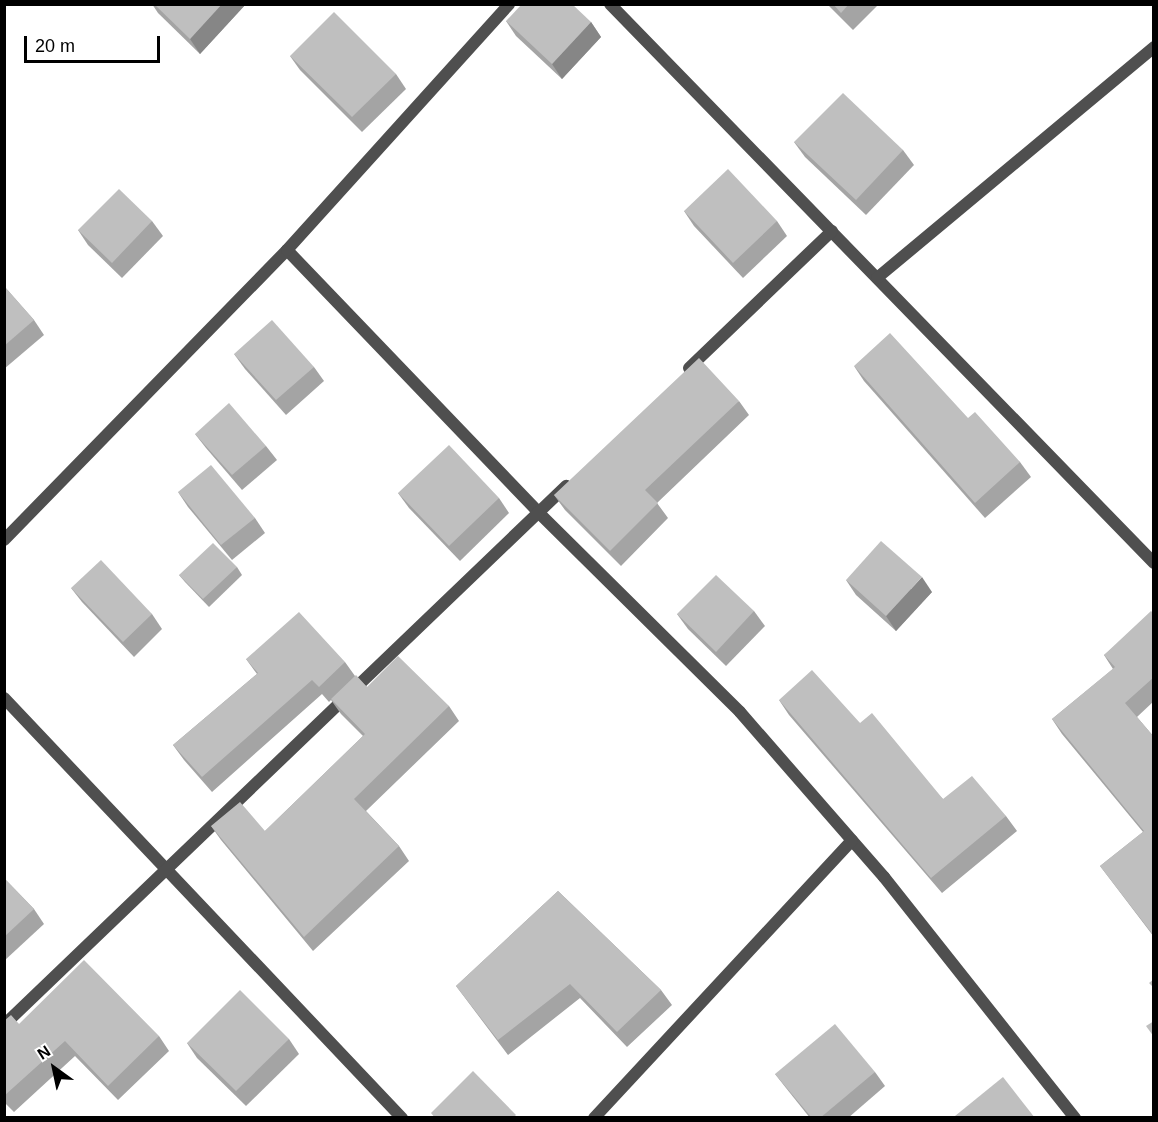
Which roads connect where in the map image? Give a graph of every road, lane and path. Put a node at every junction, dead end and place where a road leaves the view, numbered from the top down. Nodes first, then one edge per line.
1 (509, 4) edge
2 (610, 4) edge
3 (1154, 47) edge
4 (832, 231) junction
5 (287, 250) junction
6 (877, 278) junction
7 (676, 380) edge
8 (573, 479) edge
9 (538, 512) junction
10 (4, 540) edge
11 (1154, 563) edge
12 (4, 698) edge
13 (852, 840) junction
14 (166, 868) junction
15 (4, 1025) edge
16 (402, 1118) edge
17 (594, 1118) edge
18 (1076, 1118) edge

1 - 5 street
2 - 4 street
3 - 6 street
4 - 6 street
4 - 7 street
5 - 9 street
5 - 10 street
6 - 11 street
8 - 9 street
9 - 13 street
9 - 14 street
12 - 14 street
13 - 17 street
13 - 18 street
14 - 15 street
14 - 16 street

